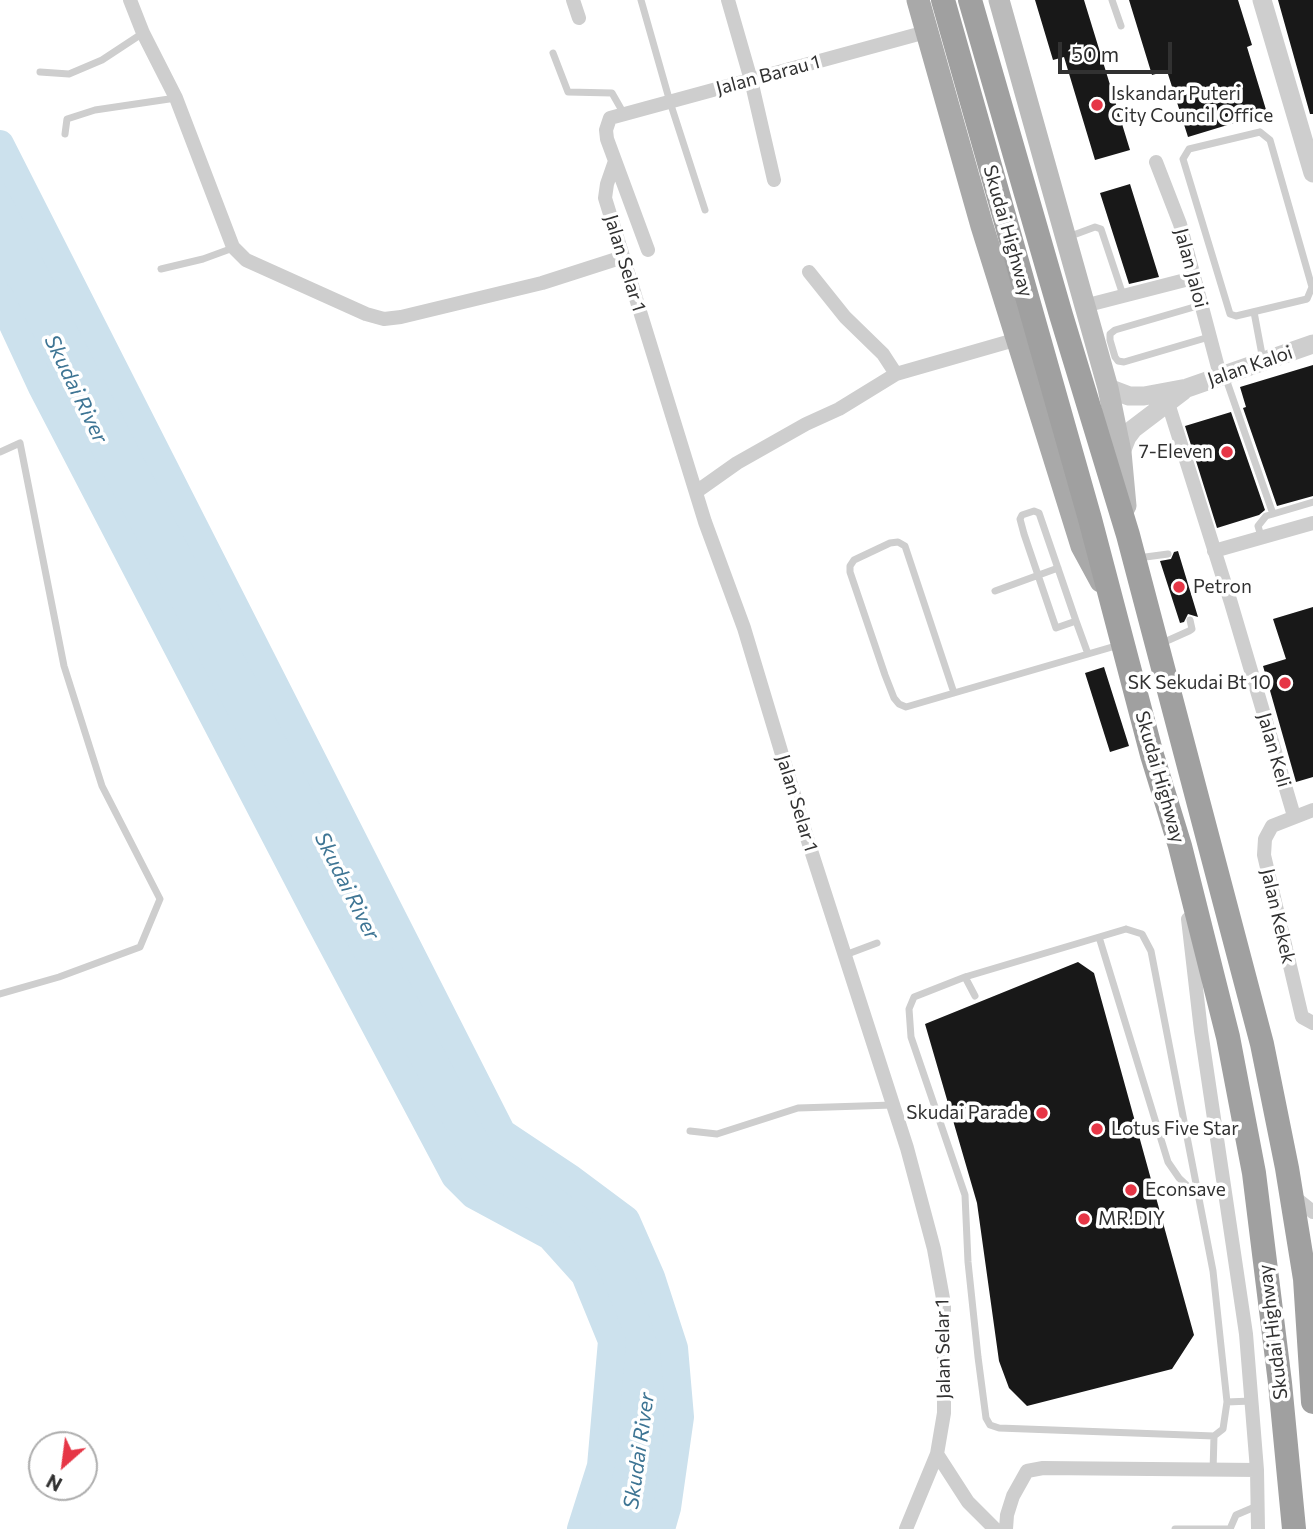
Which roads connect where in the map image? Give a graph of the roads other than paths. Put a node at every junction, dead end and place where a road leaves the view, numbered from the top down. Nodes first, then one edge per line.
1 (130, 0) edge
2 (573, 0) edge
3 (642, 0) edge
4 (728, 0) edge
5 (918, 0) edge
6 (926, 0) edge
7 (943, 0) edge
8 (970, 0) edge
9 (999, 0) edge
10 (1112, 0) edge
11 (1262, 0) edge
12 (579, 18) dead end
13 (1121, 26) dead end
14 (926, 32) junction
15 (143, 33) junction
16 (553, 54) dead end
17 (40, 72) dead end
18 (751, 80) junction
19 (176, 97) junction
20 (670, 102) junction
21 (617, 116) junction
22 (65, 134) dead end
23 (615, 161) junction
24 (1156, 162) dead end
25 (1313, 173) edge
26 (774, 180) dead end
27 (993, 180) junction
28 (705, 210) dead end
29 (1066, 238) junction
30 (233, 247) junction
31 (648, 250) dead end
32 (623, 257) junction
33 (161, 269) dead end
34 (809, 272) dead end
35 (1194, 278) junction
36 (1123, 295) junction
37 (1200, 305) junction
38 (1084, 306) junction
39 (1254, 312) junction
40 (1209, 337) junction
41 (1018, 339) junction
42 (1313, 344) edge
43 (1263, 361) junction
44 (896, 374) junction
45 (1222, 374) junction
46 (1108, 388) junction
47 (1187, 388) junction
48 (1168, 403) junction
49 (0, 452) edge
50 (1121, 452) junction
51 (696, 492) junction
52 (1313, 502) edge
53 (1273, 514) junction
54 (1313, 523) edge
55 (1261, 536) junction
56 (1131, 547) junction
57 (1214, 551) junction
58 (1168, 554) dead end
59 (1058, 568) junction
60 (1038, 575) junction
61 (995, 591) dead end
62 (1113, 603) junction
63 (1190, 620) dead end
64 (1076, 621) junction
65 (1123, 643) junction
66 (1158, 645) junction
67 (1088, 654) junction
68 (954, 693) junction
69 (1313, 810) edge
70 (1294, 816) junction
71 (1180, 846) junction
72 (1100, 937) junction
73 (877, 943) dead end
74 (844, 955) junction
75 (965, 977) junction
76 (0, 994) edge
77 (975, 996) dead end
78 (1313, 1023) edge
79 (893, 1105) junction
80 (690, 1131) dead end
81 (1292, 1195) junction
82 (1199, 1197) junction
83 (1313, 1212) edge
84 (1309, 1270) edge
85 (1227, 1400) junction
86 (1251, 1400) junction
87 (1313, 1402) edge
88 (1214, 1436) junction
89 (937, 1454) junction
90 (1257, 1470) junction
91 (1213, 1471) junction
92 (1257, 1505) junction
93 (906, 1529) edge
94 (995, 1529) edge
95 (1006, 1529) edge
96 (1175, 1529) edge
97 (1230, 1529) edge
98 (1258, 1529) edge
99 (1294, 1529) edge

1 - 15 street
2 - 12 street
3 - 20 lane
4 - 18 street
5 - 14 main road
6 - 27 highway
7 - 27 highway, Skudai Highway
8 - 56 highway, Skudai Highway
9 - 29 main road
10 - 13 lane
11 - 25 street
14 - 18 street, Jalan Barau 1
14 - 41 main road
15 - 17 lane
15 - 19 street
16 - 21 lane
18 - 20 street, Jalan Barau 1
18 - 26 street
19 - 22 lane
19 - 30 street
20 - 21 street, Jalan Barau 1
20 - 28 lane
21 - 23 street
23 - 31 street
23 - 32 street, Jalan Selar 1
24 - 35 street, Jalan Jaloi
27 - 62 highway, Skudai Highway
29 - 36 lane
29 - 38 main road
30 - 32 street
30 - 33 lane
32 - 51 street, Jalan Selar 1
34 - 44 street
35 - 36 street
35 - 37 street, Jalan Jaloi
36 - 38 street
37 - 40 street, Jalan Jaloi
37 - 40 lane
38 - 46 main road
39 - 39 lane
39 - 43 lane
40 - 45 street, Jalan Jaloi
41 - 44 street
41 - 62 main road
42 - 43 street, Jalan Kaloi
43 - 45 street, Jalan Kaloi
44 - 51 street
45 - 47 street, Jalan Kaloi
45 - 53 lane
46 - 47 street, Jalan Kaloi
46 - 50 main road
47 - 48 street, Jalan Kaloi
48 - 50 street, Jalan Kaloi
48 - 57 street, Jalan Keli
49 - 76 lane
50 - 56 main road
51 - 74 street, Jalan Selar 1
52 - 53 lane
53 - 55 lane
54 - 55 street
55 - 57 street
56 - 58 lane
56 - 66 highway, Skudai Highway
57 - 70 street, Jalan Keli
59 - 60 lane
59 - 60 lane
59 - 64 lane
60 - 61 lane
60 - 64 lane
62 - 65 highway, Skudai Highway
63 - 66 lane
64 - 67 lane
65 - 67 lane
65 - 71 highway, Skudai Highway
66 - 81 highway, Skudai Highway
67 - 68 lane
68 - 68 lane
69 - 70 street
70 - 78 street, Jalan Kekek
71 - 86 street
71 - 99 highway, Skudai Highway
72 - 75 lane
72 - 82 lane
72 - 82 lane
73 - 74 lane
74 - 79 street, Jalan Selar 1
75 - 77 lane
75 - 88 lane
79 - 80 lane
79 - 89 street, Jalan Selar 1
81 - 83 street
81 - 84 highway, Skudai Highway
82 - 85 lane
84 - 87 highway, Skudai Highway
85 - 86 lane
85 - 88 lane
86 - 90 street
88 - 91 lane
89 - 93 street, Jalan Selar 1
89 - 94 street
90 - 91 street
90 - 92 street
91 - 95 street
92 - 97 lane
92 - 98 street
96 - 97 lane

